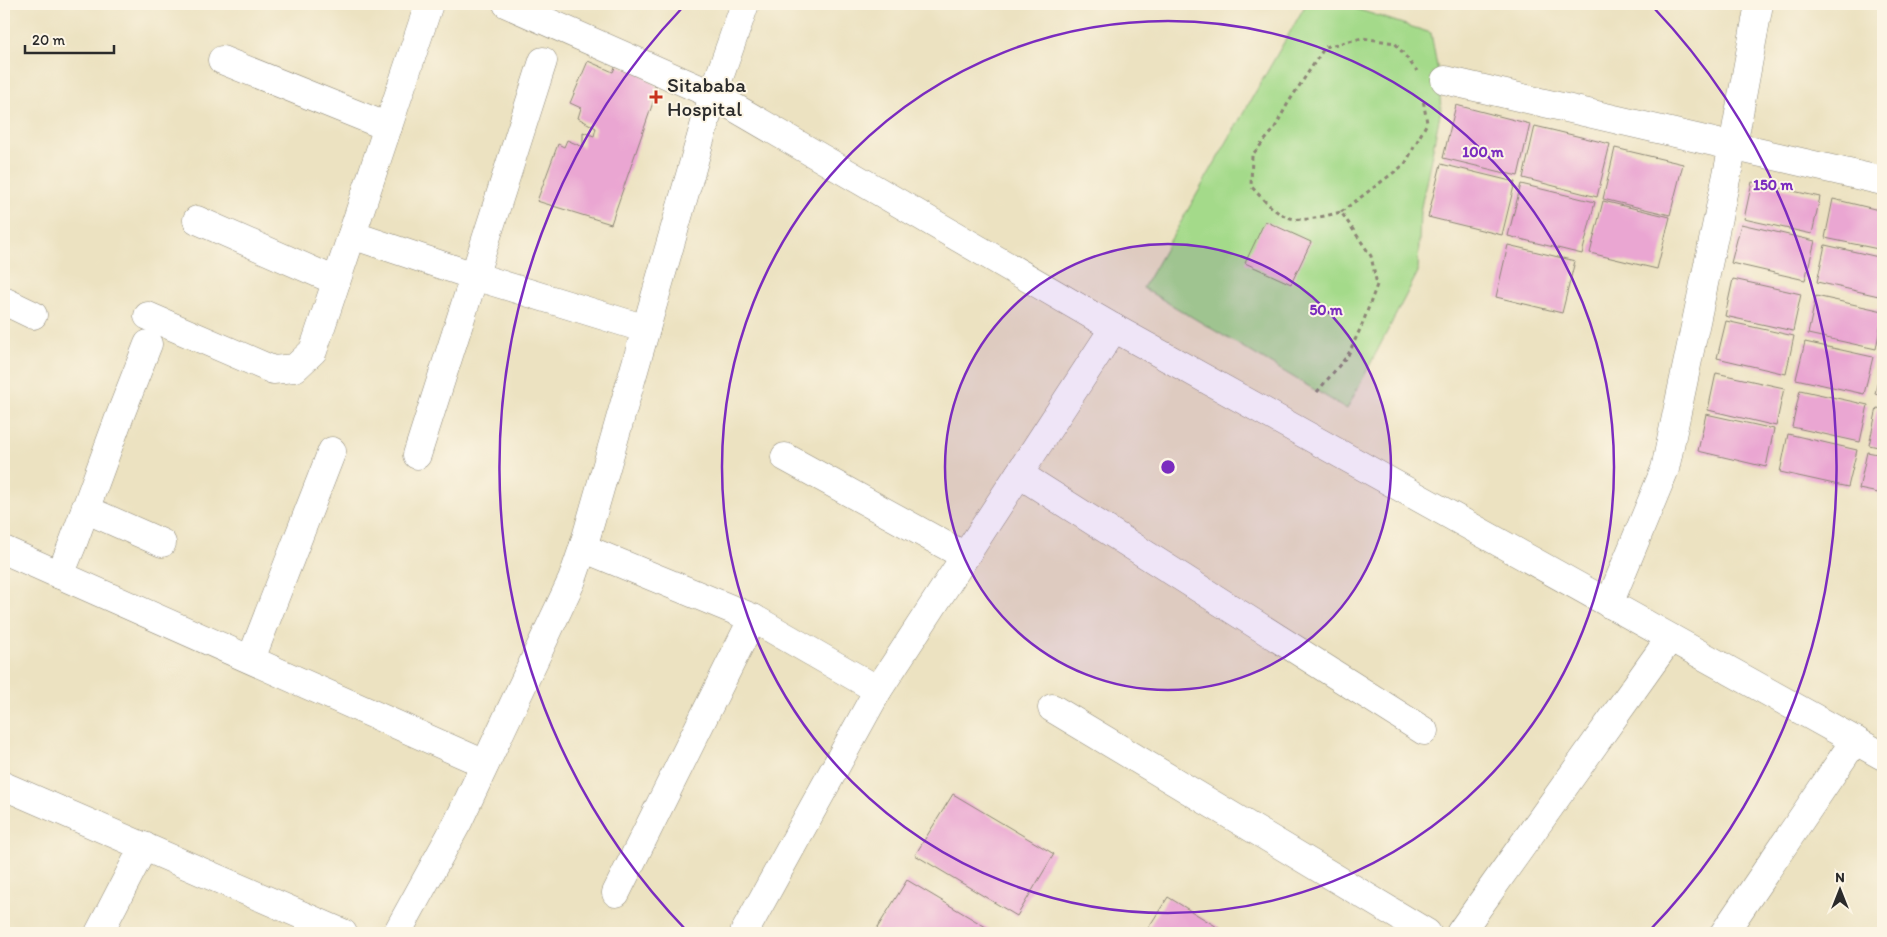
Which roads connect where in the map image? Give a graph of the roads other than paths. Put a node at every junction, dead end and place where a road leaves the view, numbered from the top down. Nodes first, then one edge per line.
1 (429, 4) edge
2 (507, 4) edge
3 (745, 4) edge
4 (1759, 4) edge
5 (222, 60) dead end
6 (543, 61) dead end
7 (1429, 82) road end
8 (713, 95) junction
9 (388, 127) junction
10 (1733, 146) junction
11 (1883, 181) edge
12 (197, 220) dead end
13 (352, 235) junction
14 (474, 276) junction
15 (336, 282) junction
16 (4, 301) edge
17 (33, 315) dead end
18 (148, 316) dead end
19 (1114, 328) junction
20 (646, 329) junction
21 (148, 344) dead end
22 (332, 451) dead end
23 (417, 455) dead end
24 (785, 457) dead end
25 (1019, 474) junction
26 (85, 509) junction
27 (162, 543) dead end
28 (583, 548) junction
29 (4, 550) edge
30 (965, 556) junction
31 (60, 575) junction
32 (1610, 604) junction
33 (753, 618) junction
34 (1670, 638) junction
35 (251, 659) junction
36 (878, 690) junction
37 (1052, 708) dead end
38 (1424, 731) dead end
39 (1855, 740) junction
40 (1883, 756) edge
41 (485, 764) junction
42 (4, 786) edge
43 (144, 846) junction
44 (616, 893) dead end
45 (99, 933) edge
46 (343, 933) edge
47 (397, 933) edge
48 (744, 933) edge
49 (1427, 933) edge
50 (1460, 933) edge
51 (1724, 933) edge

1 - 9 street
2 - 8 street
3 - 8 street
4 - 10 street
5 - 9 street
6 - 14 street
7 - 10 street
8 - 19 street
8 - 20 street
9 - 13 street
10 - 11 street
10 - 32 street
12 - 15 street
13 - 14 street
13 - 15 street
14 - 20 street
14 - 23 street
15 - 18 street
16 - 17 street
19 - 25 street
19 - 32 street
20 - 28 street
21 - 26 street
22 - 35 street
24 - 30 street
25 - 30 street
25 - 38 street
26 - 27 street
26 - 31 street
28 - 33 street
28 - 41 street
29 - 31 street
30 - 36 street
31 - 35 street
32 - 34 street
33 - 36 street
33 - 44 street
34 - 39 street
34 - 50 street
35 - 41 street
36 - 48 street
37 - 49 street
39 - 40 street
39 - 51 street
41 - 47 street
42 - 43 street
43 - 45 street
43 - 46 street

